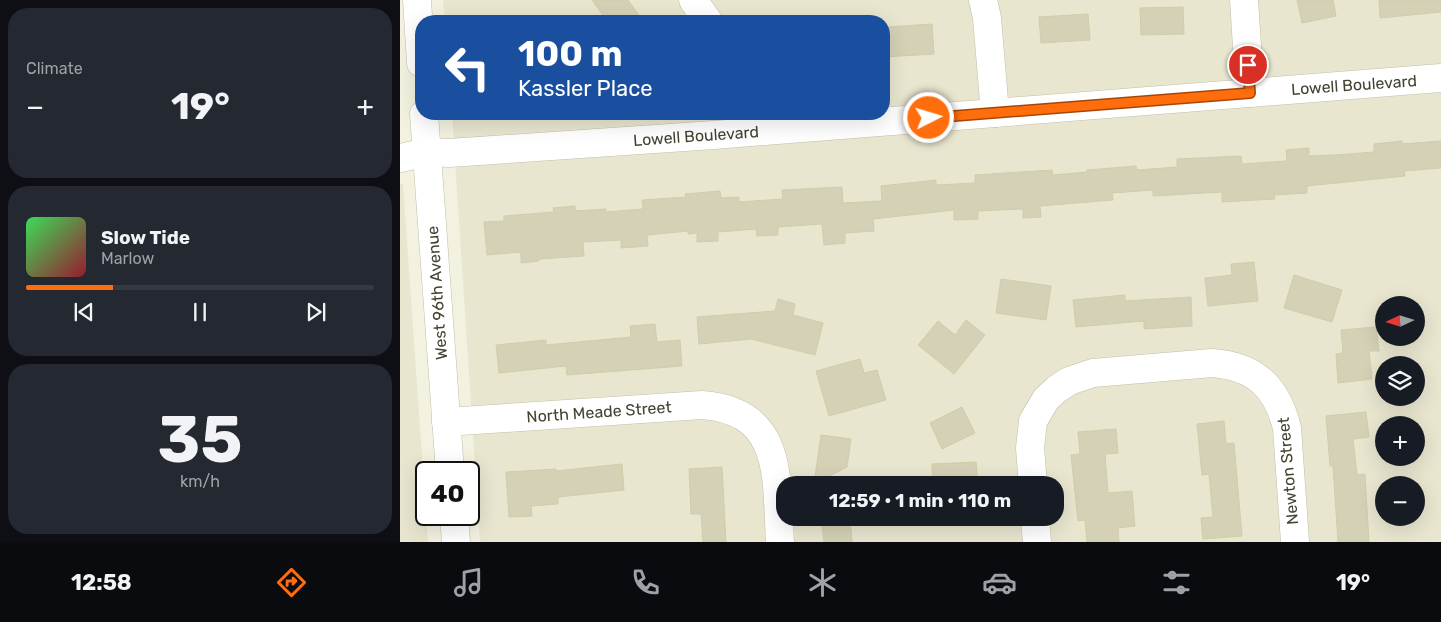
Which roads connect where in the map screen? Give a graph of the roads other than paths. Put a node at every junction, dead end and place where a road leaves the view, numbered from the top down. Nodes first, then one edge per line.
1 (418, 0) edge
2 (693, 0) edge
3 (983, 0) edge
4 (1244, 0) edge
5 (419, 15) edge
6 (704, 15) edge
7 (1441, 78) edge
8 (1250, 93) junction
9 (995, 113) junction
10 (890, 117) edge
11 (424, 120) edge
12 (831, 120) edge
13 (738, 124) edge
14 (427, 152) junction
15 (400, 158) edge
16 (446, 422) junction
17 (449, 461) edge
18 (1033, 476) edge
19 (455, 526) edge
20 (1036, 526) edge
21 (456, 542) edge
22 (780, 542) edge
23 (1037, 542) edge
24 (1295, 542) edge

1 - 5 street
2 - 6 street
3 - 9 street
4 - 8 street
7 - 8 street, Lowell Boulevard
8 - 9 street, Lowell Boulevard
9 - 10 street, Lowell Boulevard
11 - 14 street, West 96th Avenue
12 - 13 street, Lowell Boulevard
13 - 14 street, Lowell Boulevard
14 - 15 street, Lowell Boulevard
14 - 16 street, West 96th Avenue
16 - 17 street, West 96th Avenue
16 - 22 street, North Meade Street
18 - 24 street, Newton Street
19 - 21 street
20 - 23 street

